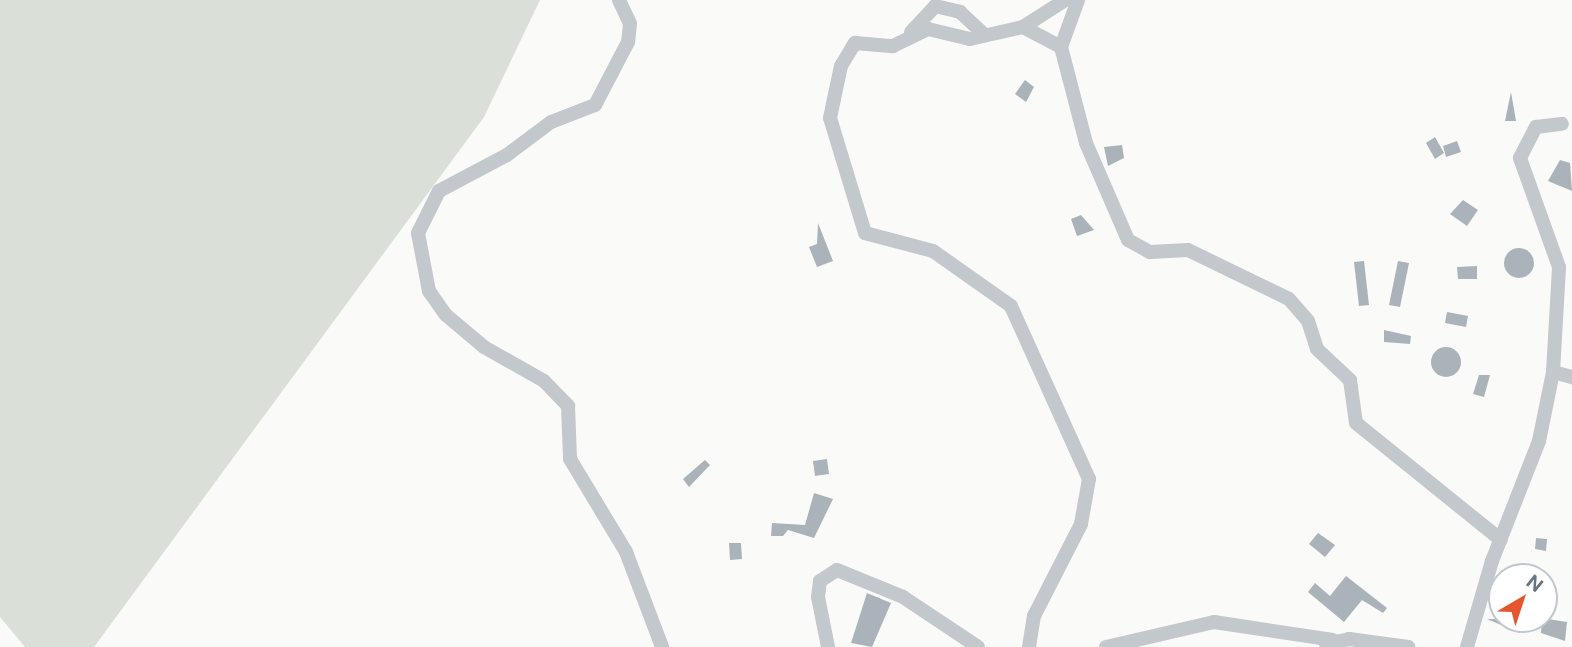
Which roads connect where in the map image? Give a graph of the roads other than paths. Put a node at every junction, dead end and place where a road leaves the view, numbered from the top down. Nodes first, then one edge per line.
1 (620, 0) edge
2 (1065, 0) edge
3 (1078, 0) edge
4 (1023, 27) junction
5 (911, 32) junction
6 (985, 35) junction
7 (1061, 47) junction
8 (1562, 124) dead end
9 (1553, 372) junction
10 (1572, 377) edge
11 (1501, 540) junction
12 (1328, 643) edge
13 (662, 647) edge
14 (828, 647) edge
15 (978, 647) edge
16 (1030, 647) edge
17 (1106, 647) edge
18 (1408, 647) edge
19 (1467, 647) edge

1 - 13 street
2 - 4 street
3 - 7 street
4 - 6 street
4 - 7 street
5 - 6 street
5 - 6 street
5 - 16 street
7 - 11 street
8 - 9 street
9 - 10 street
9 - 11 street
11 - 19 street
12 - 17 street
12 - 18 street
14 - 15 street

